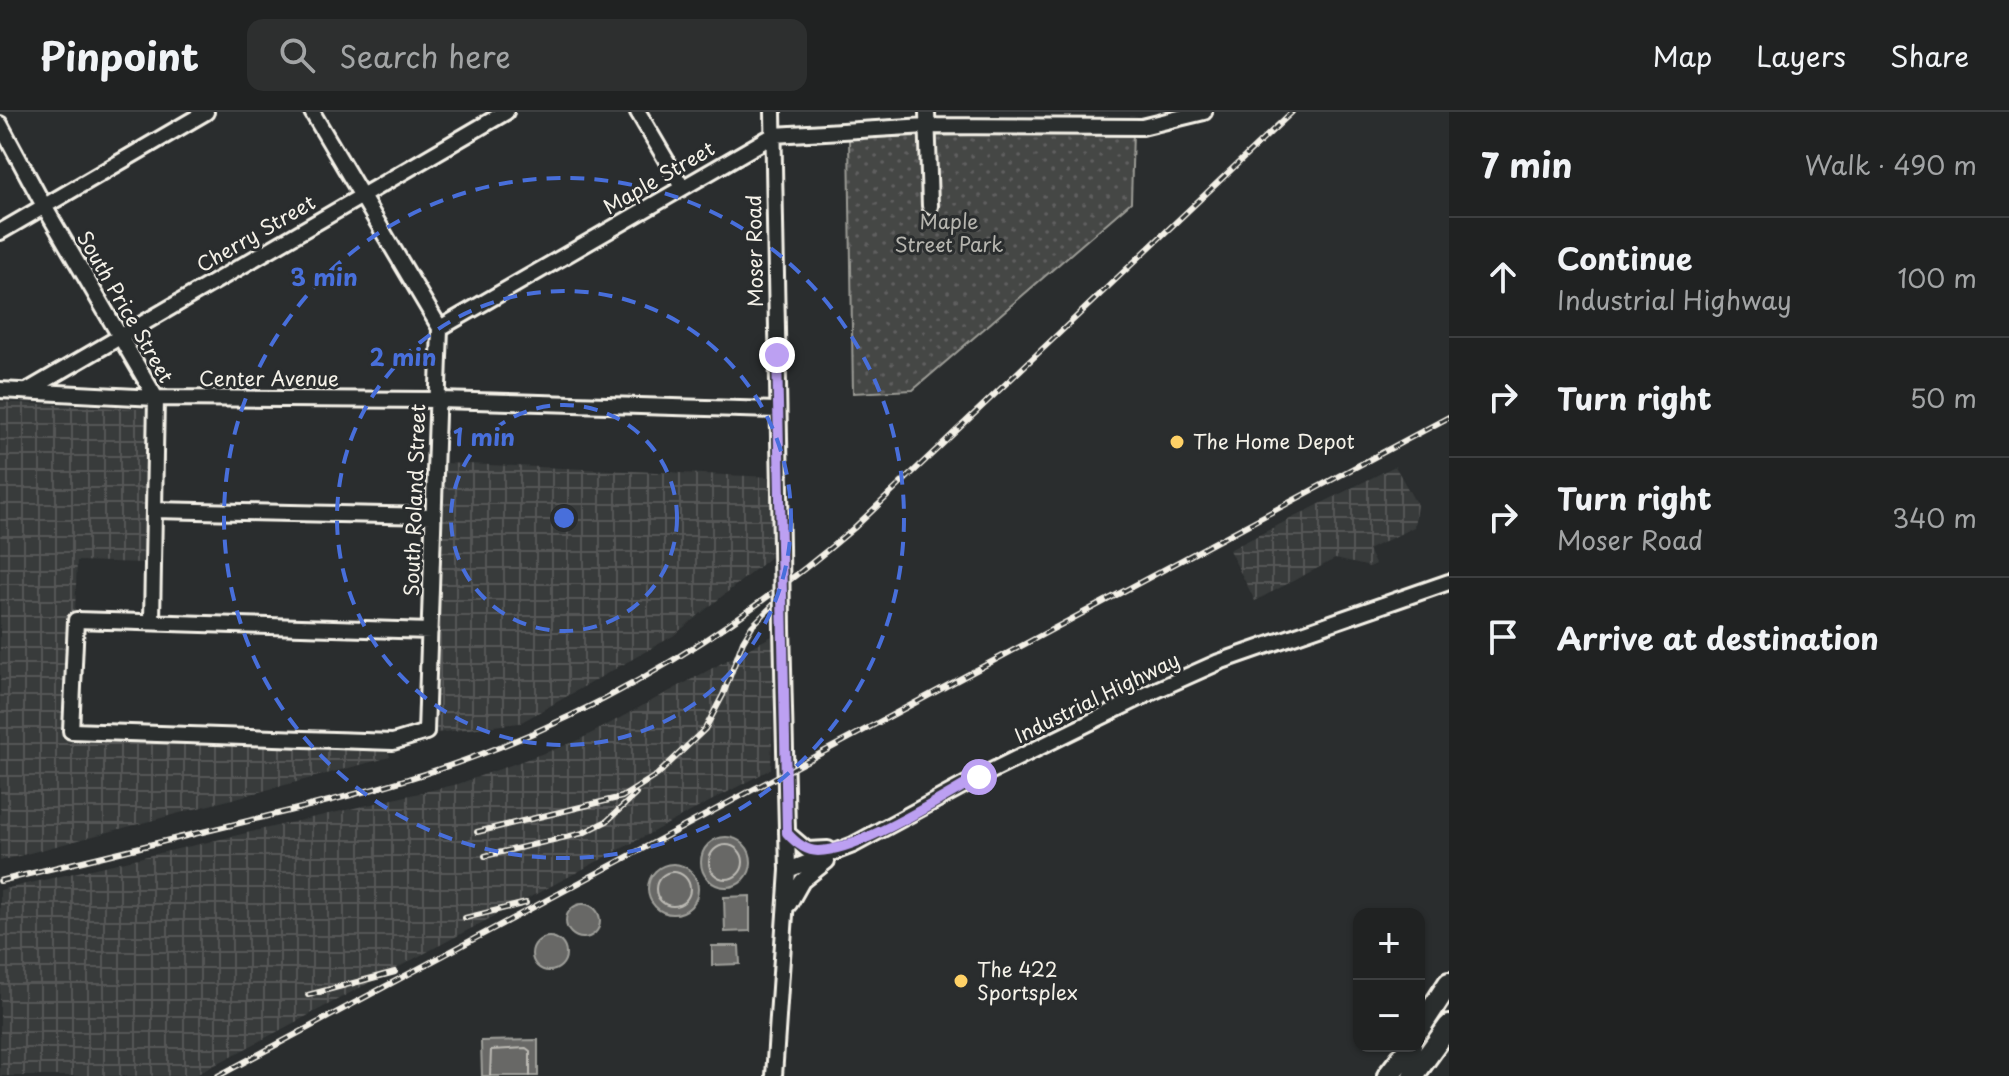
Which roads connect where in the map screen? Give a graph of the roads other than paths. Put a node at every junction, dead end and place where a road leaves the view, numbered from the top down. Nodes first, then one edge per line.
1 (206, 112) edge
2 (312, 112) edge
3 (506, 112) edge
4 (638, 112) edge
5 (773, 112) edge
6 (1204, 112) edge
7 (927, 119) edge
8 (1142, 119) edge
9 (0, 124) edge
10 (774, 135) junction
11 (682, 187) junction
12 (361, 197) junction
13 (44, 206) junction
14 (930, 206) dead end
15 (0, 232) edge
16 (440, 328) junction
17 (119, 335) junction
18 (0, 390) edge
19 (27, 392) junction
20 (156, 398) junction
21 (439, 400) junction
22 (777, 410) junction
23 (154, 510) junction
24 (432, 516) junction
25 (1449, 582) edge
26 (152, 621) junction
27 (430, 631) junction
28 (787, 833) junction
29 (853, 845) junction
30 (788, 870) junction
31 (787, 908) junction
32 (1449, 983) edge
33 (1449, 994) edge
34 (1425, 1022) edge
35 (1425, 1024) edge
36 (1449, 1026) edge
37 (1405, 1052) edge
38 (774, 1076) edge
39 (1388, 1076) edge
40 (1413, 1076) edge

1 - 13 street
2 - 12 street
3 - 12 street, Cherry Street
4 - 11 street
5 - 10 street, Moser Road
6 - 8 street, Maple Street
7 - 8 street, Maple Street
7 - 10 street, Maple Street
7 - 14 street
9 - 13 street, South Price Street
10 - 11 street, Maple Street
10 - 22 street, Moser Road
11 - 16 street, Maple Street
12 - 16 street
12 - 17 street, Cherry Street
13 - 15 street
13 - 17 street, South Price Street
16 - 21 street, South Roland Street
17 - 19 street, Cherry Street
17 - 20 street, South Price Street
18 - 19 street, Center Avenue
19 - 20 street, Center Avenue
20 - 21 street, Center Avenue
20 - 23 street, South Price Street
21 - 22 street, Center Avenue
21 - 24 street, South Roland Street
22 - 28 street, Moser Road, bridge
23 - 24 street
23 - 26 street, South Price Street
24 - 27 street, South Roland Street
25 - 29 street, Industrial Highway
26 - 27 street
26 - 27 street, South Roland Street
28 - 29 street
28 - 30 street, Moser Road
29 - 30 street, Industrial Highway
29 - 31 street
30 - 31 street
31 - 38 street
32 - 34 highway
33 - 35 highway
36 - 40 highway
37 - 39 highway

